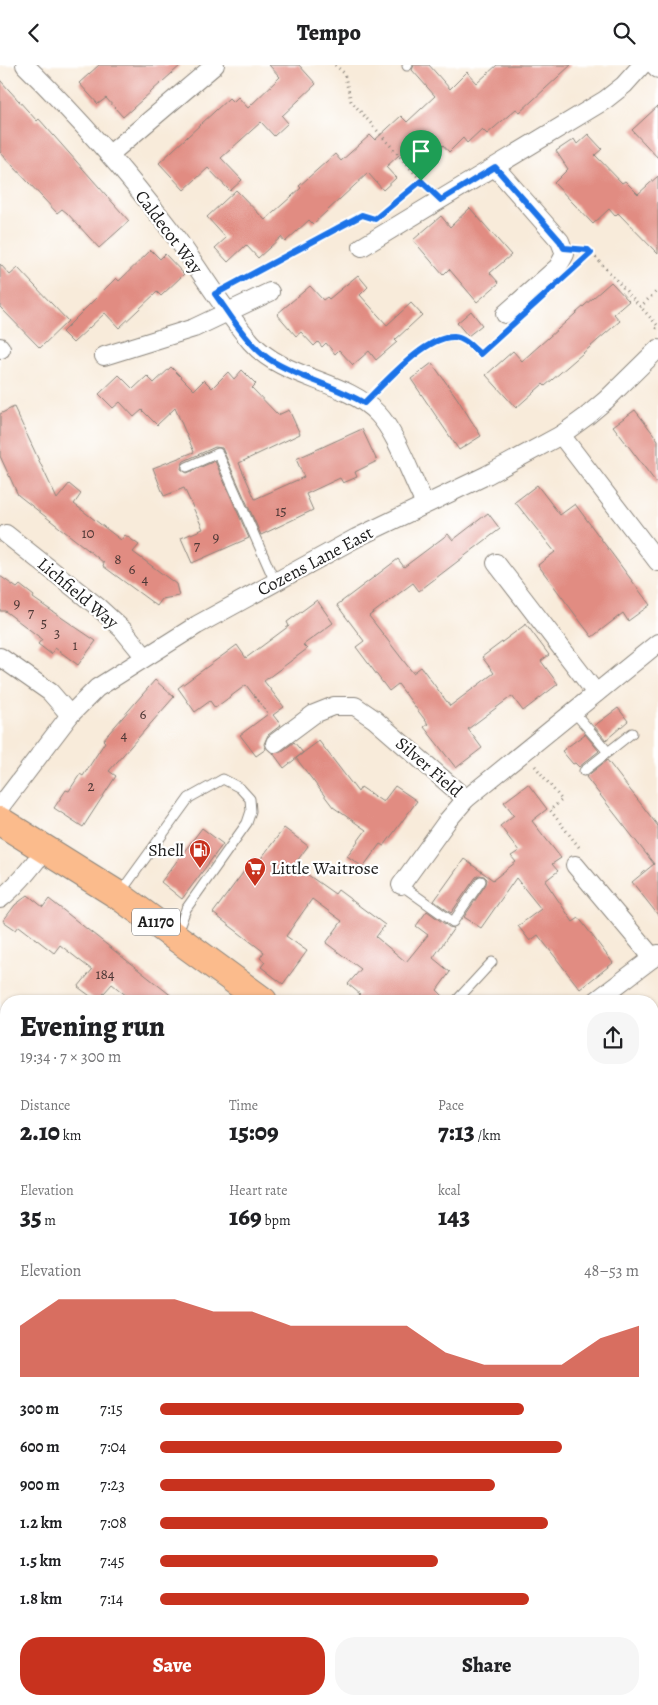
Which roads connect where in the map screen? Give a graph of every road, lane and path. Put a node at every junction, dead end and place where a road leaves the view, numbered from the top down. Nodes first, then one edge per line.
1 (25, 65) edge
2 (214, 65) edge
3 (335, 65) edge
4 (642, 65) edge
5 (654, 65) edge
6 (658, 69) edge
7 (110, 154) junction
8 (495, 167) junction
9 (421, 181) junction
10 (441, 200) junction
11 (391, 207) dead end
12 (375, 219) dead end
13 (362, 247) dead end
14 (564, 248) junction
15 (591, 253) junction
16 (577, 265) dead end
17 (658, 290) edge
18 (270, 292) dead end
19 (215, 294) junction
20 (640, 307) junction
21 (227, 311) junction
22 (506, 321) joint
23 (652, 332) dead end
24 (658, 349) edge
25 (104, 356) dead end
26 (364, 403) junction
27 (561, 435) junction
28 (187, 467) dead end
29 (425, 505) junction
30 (6, 534) dead end
31 (658, 562) edge
32 (496, 563) dead end
33 (275, 583) junction
34 (658, 643) edge
35 (0, 657) edge
36 (145, 657) junction
37 (596, 693) junction
38 (574, 712) junction
39 (70, 715) junction
40 (632, 733) dead end
41 (275, 743) dead end
42 (525, 752) junction
43 (608, 752) junction
44 (584, 771) dead end
45 (466, 799) junction
46 (0, 807) edge
47 (0, 821) edge
48 (45, 849) junction
49 (575, 865) joint
50 (481, 881) dead end
51 (401, 885) joint
52 (118, 895) junction
53 (0, 899) edge
54 (175, 936) junction
55 (655, 956) edge
56 (492, 962) dead end
57 (255, 995) edge
58 (462, 995) edge
59 (604, 995) edge

1 - 7 street, Caldecot Way
2 - 7 street
3 - 9 path
4 - 8 street
5 - 6 street
7 - 19 street, Caldecot Way
8 - 10 street
8 - 14 street
9 - 10 path
9 - 11 path
10 - 13 street
12 - 19 path
14 - 15 path
14 - 22 street
15 - 16 path
15 - 20 path
17 - 20 path
18 - 21 street
19 - 21 street, Caldecot Way
20 - 23 path
21 - 25 street
21 - 26 street, Caldecot Way
22 - 26 path
24 - 27 street, Cozens Lane East
26 - 29 street, Caldecot Way
27 - 29 street, Cozens Lane East
27 - 31 street
28 - 33 lane
29 - 33 street, Cozens Lane East
30 - 36 street, Lichfield Way
32 - 37 street
33 - 36 street, Cozens Lane East
34 - 37 street, Silver Field
35 - 39 street
36 - 39 street, Cozens Lane East
37 - 38 street, Silver Field
38 - 42 street, Silver Field
38 - 43 lane
39 - 46 street, Cozens Lane East
40 - 43 lane
41 - 45 street, Silver Field
42 - 45 street, Silver Field
42 - 49 path
43 - 44 lane
45 - 51 street
47 - 48 main road, A1170
48 - 52 main road, A1170
48 - 53 street
49 - 55 street
50 - 51 lane
52 - 54 main road, A1170
52 - 54 lane
54 - 57 main road, A1170
55 - 59 street
56 - 58 lane

